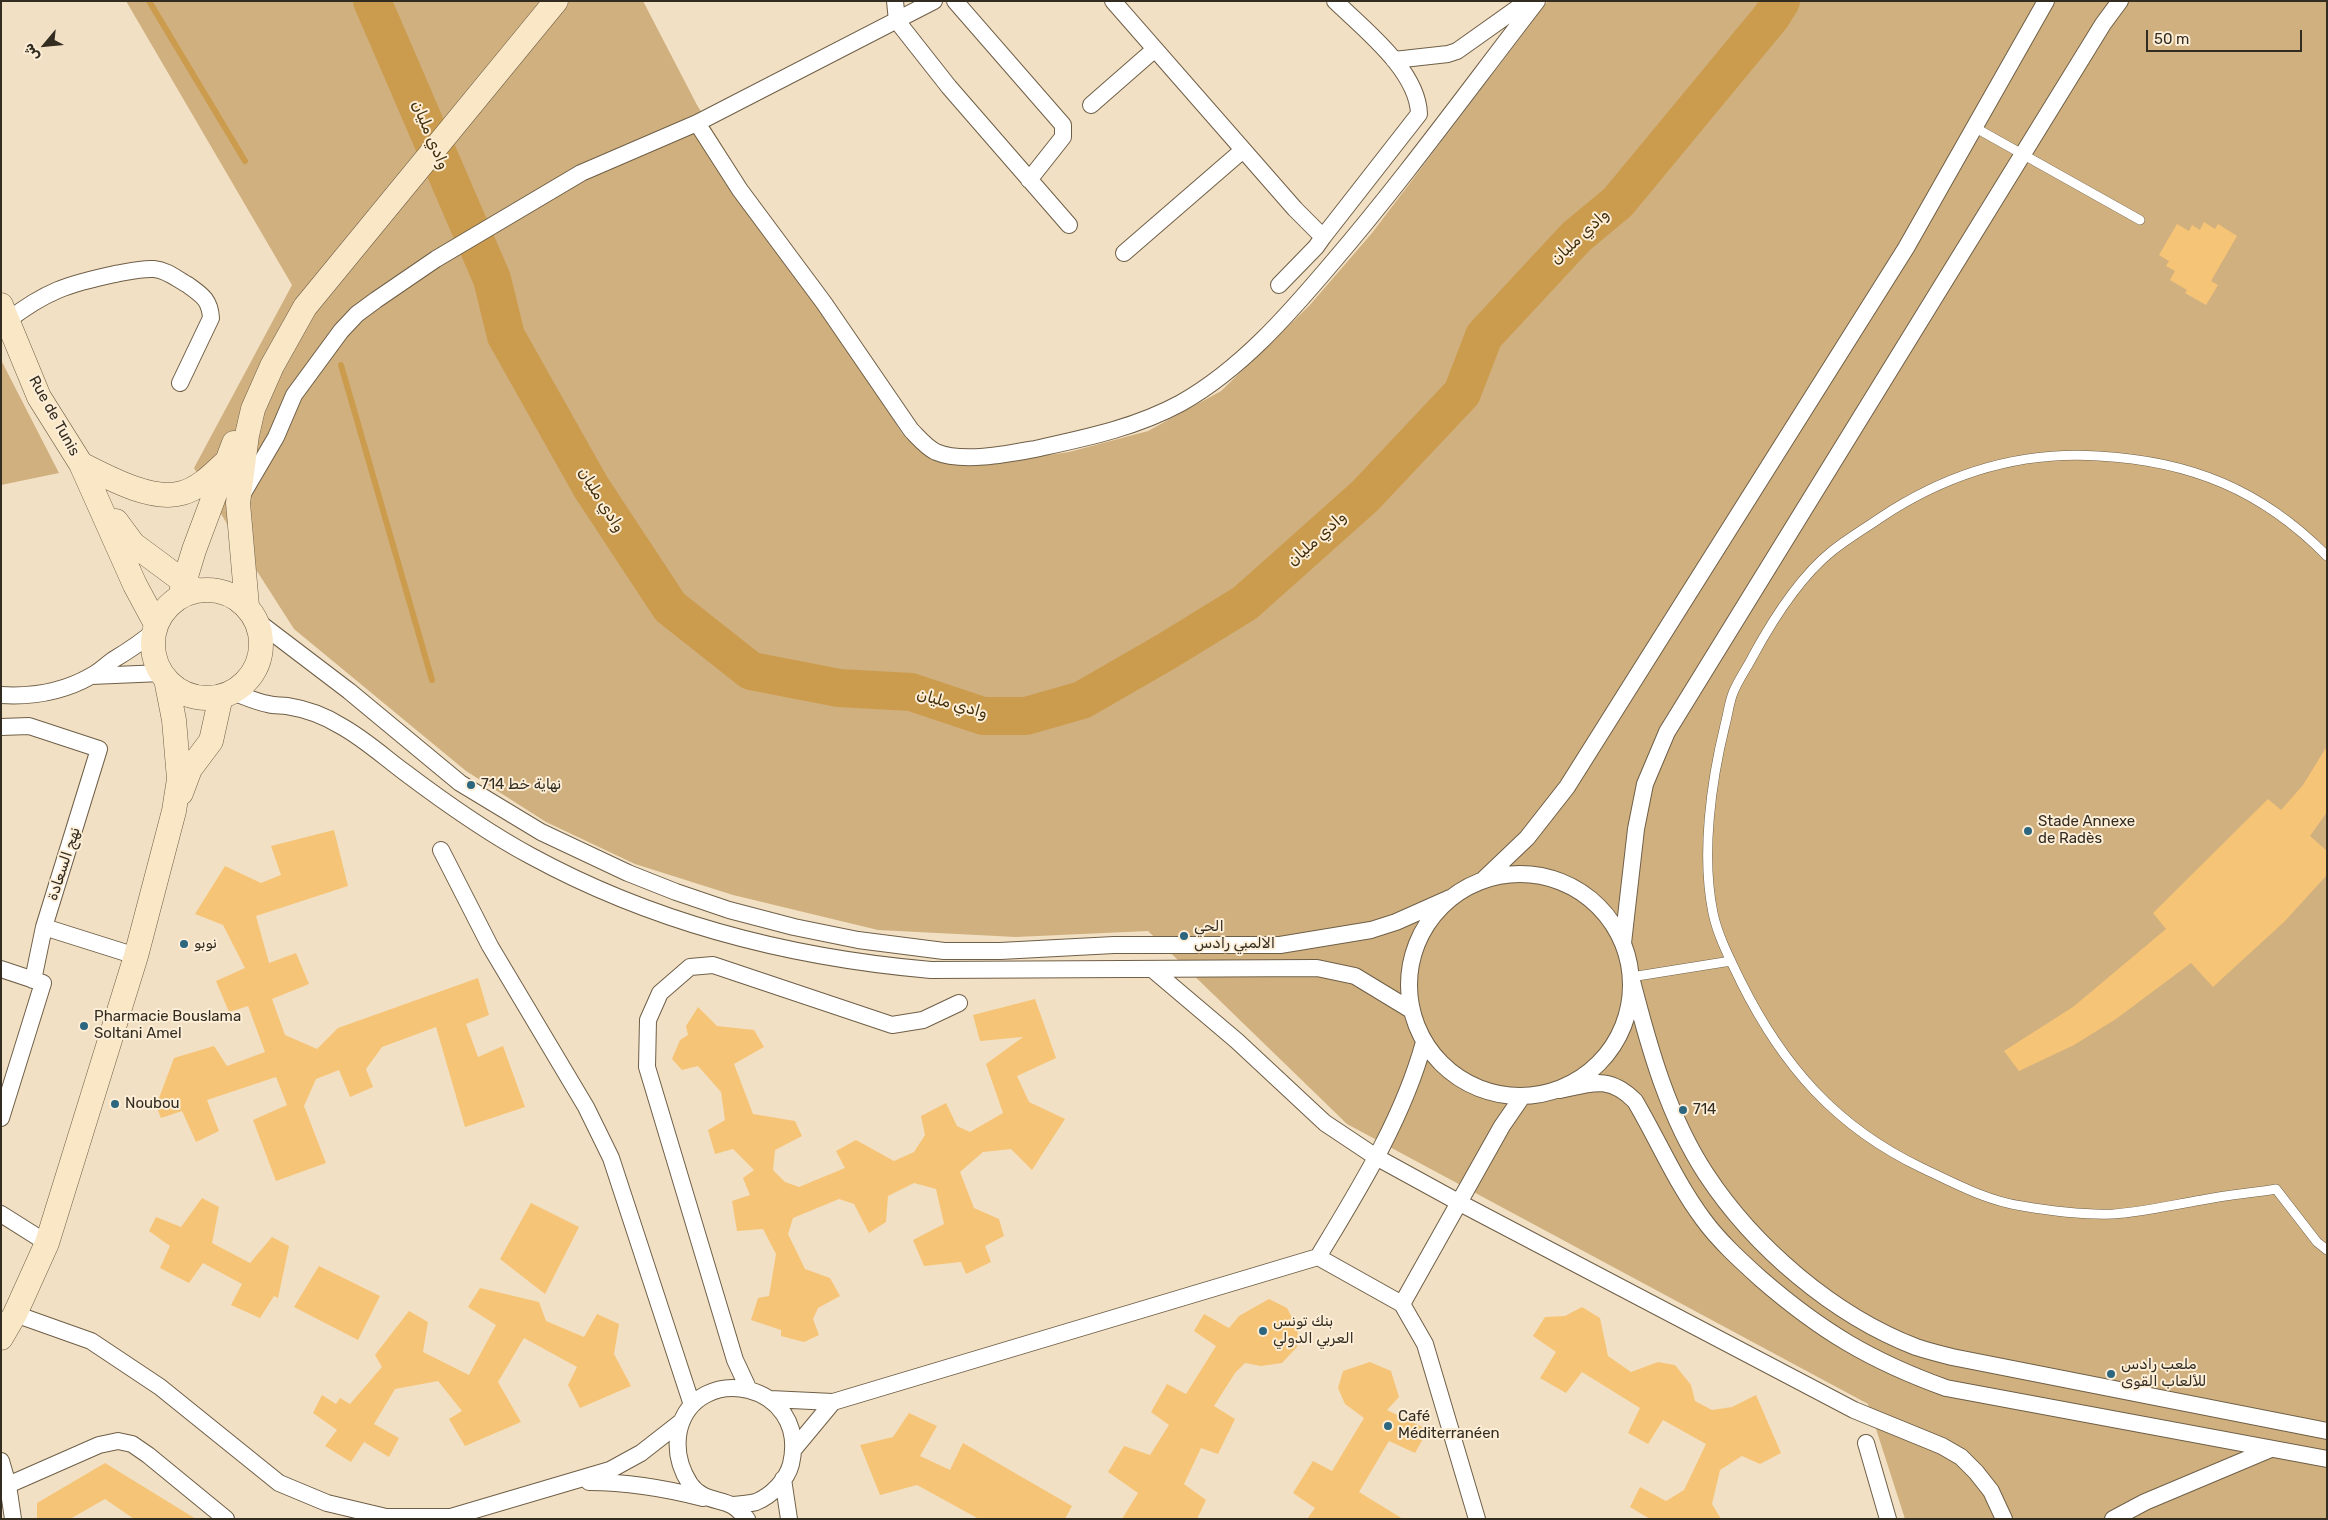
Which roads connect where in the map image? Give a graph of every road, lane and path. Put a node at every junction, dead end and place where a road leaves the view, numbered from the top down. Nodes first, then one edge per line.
1 (556, 1) edge
2 (895, 1) edge
3 (934, 1) edge
4 (955, 1) edge
5 (1113, 1) edge
6 (1335, 1) edge
7 (1530, 1) edge
8 (1537, 1) edge
9 (2046, 1) edge
10 (2120, 1) edge
11 (897, 21) junction
12 (1155, 49) junction
13 (1394, 60) junction
14 (1091, 105) dead end
15 (697, 123) junction
16 (1974, 127) junction
17 (1244, 150) junction
18 (2023, 154) junction
19 (1030, 180) junction
20 (2140, 220) dead end
21 (1069, 225) dead end
22 (1323, 237) junction
23 (1124, 253) dead end
24 (1279, 285) dead end
25 (4, 313) edge
26 (180, 383) dead end
27 (254, 409) junction
28 (229, 460) junction
29 (81, 464) junction
30 (98, 498) junction
31 (238, 503) junction
32 (2327, 556) edge
33 (186, 589) junction
34 (252, 614) junction
35 (155, 628) junction
36 (91, 676) junction
37 (164, 676) junction
38 (227, 694) junction
39 (1, 695) edge
40 (1, 728) edge
41 (174, 811) junction
42 (441, 850) dead end
43 (1484, 879) junction
44 (1450, 898) junction
45 (44, 927) junction
46 (1623, 942) junction
47 (136, 956) junction
48 (1731, 961) junction
49 (1, 969) edge
50 (1152, 969) junction
51 (1632, 979) junction
52 (38, 982) junction
53 (959, 1003) dead end
54 (1411, 1010) junction
55 (1424, 1042) junction
56 (1560, 1090) junction
57 (1522, 1097) junction
58 (1, 1118) edge
59 (1376, 1157) junction
60 (1460, 1203) junction
61 (1, 1214) edge
62 (48, 1243) junction
63 (2327, 1250) edge
64 (1318, 1256) junction
65 (1402, 1304) junction
66 (15, 1314) junction
67 (1, 1338) edge
68 (749, 1390) junction
69 (770, 1399) junction
70 (833, 1402) junction
71 (692, 1405) junction
72 (682, 1421) junction
73 (2327, 1431) edge
74 (1866, 1443) dead end
75 (794, 1449) junction
76 (2271, 1449) junction
77 (2327, 1459) edge
78 (1, 1461) edge
79 (783, 1480) junction
80 (569, 1483) junction
81 (8, 1485) junction
82 (710, 1500) junction
83 (733, 1505) junction
84 (13, 1519) edge
85 (226, 1519) edge
86 (747, 1519) edge
87 (789, 1519) edge
88 (1477, 1519) edge
89 (1888, 1519) edge
90 (2004, 1519) edge
91 (2113, 1519) edge

1 - 27 main road
2 - 11 street
3 - 11 street
4 - 19 street
5 - 12 street
6 - 13 street
7 - 13 street
8 - 15 street
9 - 16 street
10 - 18 street
11 - 15 street
11 - 19 street
12 - 14 street
12 - 17 street
13 - 22 street
15 - 31 street
16 - 18 lane
16 - 43 street
17 - 22 street
17 - 23 street
18 - 20 lane
18 - 46 street
19 - 21 street
22 - 24 street
25 - 26 street
25 - 29 main road, Rue de Tunis
27 - 28 main road
27 - 31 main road
28 - 29 main road
28 - 33 main road
29 - 30 main road, Rue de Tunis
30 - 33 main road
30 - 35 main road
31 - 34 main road
32 - 48 lane
33 - 34 main road
33 - 35 main road
34 - 38 main road
34 - 44 street
35 - 36 street
35 - 37 main road
36 - 37 street
36 - 39 street
37 - 38 main road
37 - 41 main road
38 - 41 main road
38 - 50 street
40 - 45 street, نهج السعادة
41 - 47 main road
42 - 71 street
43 - 44 street
43 - 46 street
44 - 54 street
45 - 47 street
45 - 52 street, نهج السعادة
46 - 51 street
47 - 62 main road
48 - 51 lane
48 - 63 lane
49 - 52 street
50 - 54 street
50 - 59 street
51 - 56 street
51 - 73 street
52 - 58 street, نهج السعادة
53 - 68 street
54 - 55 street
55 - 57 street
55 - 59 street
56 - 57 street
56 - 76 street
57 - 60 street
59 - 60 street
59 - 64 street
60 - 65 street
60 - 90 street
61 - 62 street
62 - 66 main road
64 - 65 street
64 - 70 street
65 - 88 street
66 - 67 main road
66 - 80 street
68 - 69 street
68 - 71 street
69 - 70 street
69 - 75 street
70 - 75 street
71 - 72 street
72 - 80 street
72 - 82 street
74 - 89 street
75 - 79 street
76 - 77 street
76 - 91 street
78 - 81 street
79 - 83 street
79 - 87 street
80 - 82 street
81 - 84 street
81 - 85 street
82 - 83 street
83 - 86 street

